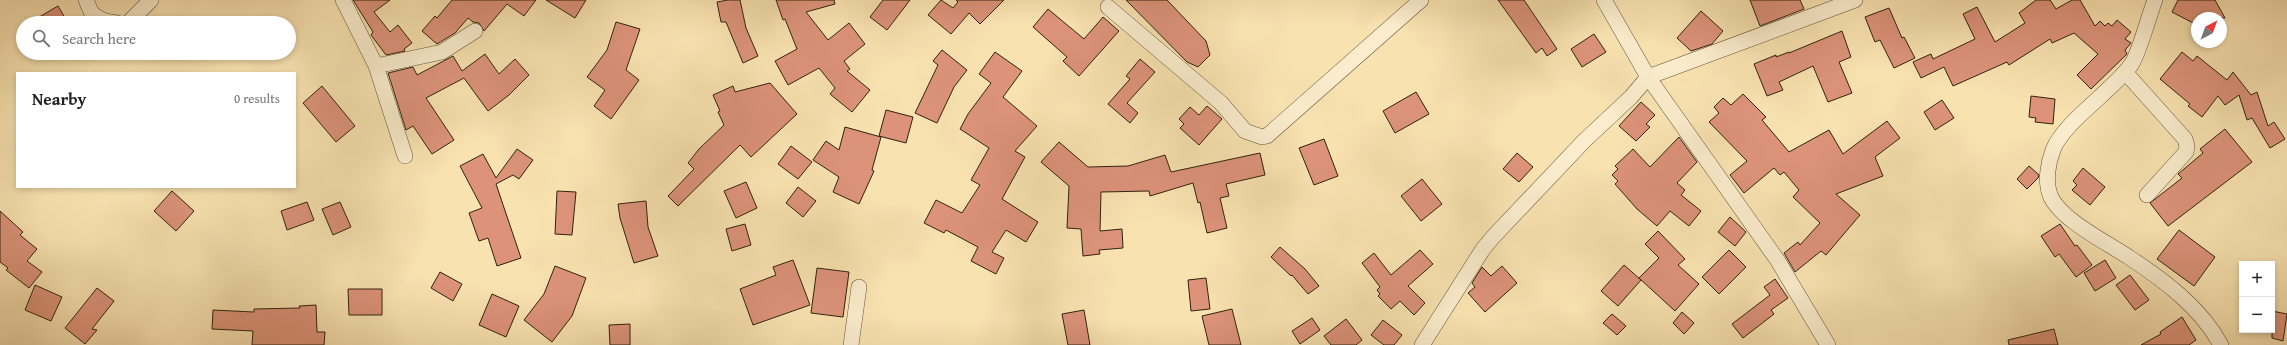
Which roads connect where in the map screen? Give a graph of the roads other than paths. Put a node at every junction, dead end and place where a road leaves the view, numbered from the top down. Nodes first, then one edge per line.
1 (86, 0) edge
2 (150, 0) edge
3 (343, 0) edge
4 (1421, 0) edge
5 (1604, 0) edge
6 (1855, 0) edge
7 (2155, 0) edge
8 (1108, 7) dead end
9 (96, 16) edge
10 (135, 16) edge
11 (475, 31) dead end
12 (376, 66) junction
13 (2125, 72) junction
14 (1648, 77) junction
15 (405, 156) dead end
16 (2147, 195) dead end
17 (859, 287) dead end
18 (851, 345) edge
19 (1422, 345) edge
20 (1828, 345) edge
21 (2221, 345) edge

1 - 9 street
2 - 10 street
3 - 12 street
4 - 8 street
5 - 14 street
6 - 14 street
7 - 13 street
11 - 12 street
12 - 15 street
13 - 16 street
13 - 21 street
14 - 19 street
14 - 20 street
17 - 18 street

